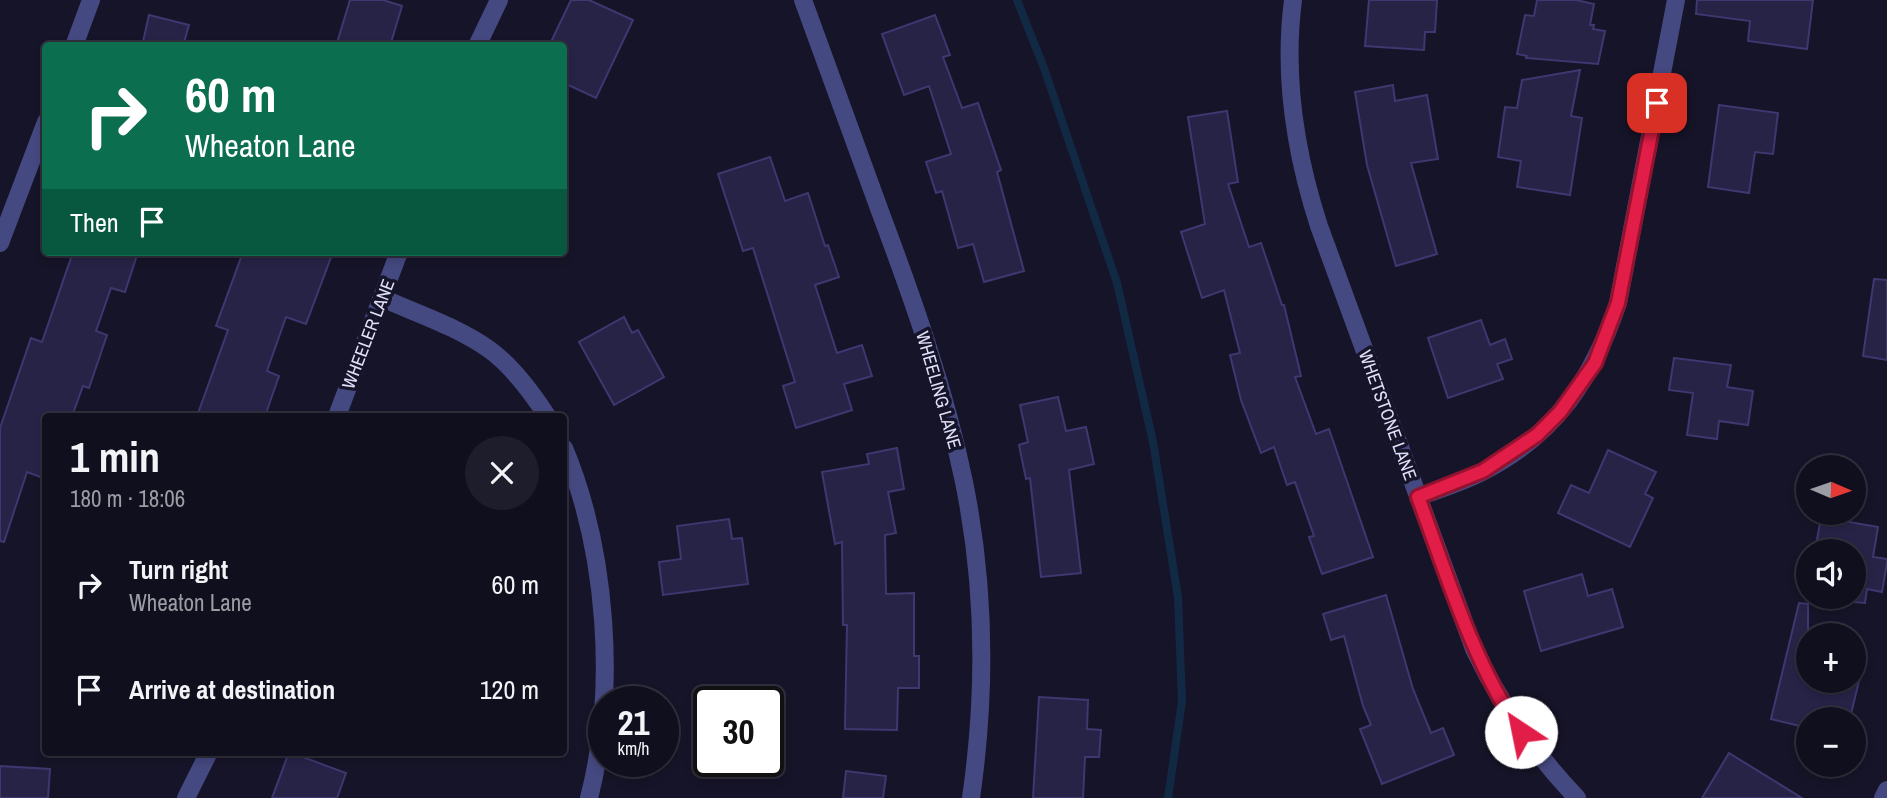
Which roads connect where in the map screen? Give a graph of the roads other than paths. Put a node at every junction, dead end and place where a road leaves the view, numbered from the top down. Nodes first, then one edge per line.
1 (91, 0) edge
2 (499, 0) edge
3 (803, 0) edge
4 (1293, 0) edge
5 (1676, 0) edge
6 (75, 42) edge
7 (479, 42) edge
8 (42, 133) edge
9 (0, 243) edge
10 (398, 256) edge
11 (382, 298) junction
12 (338, 413) edge
13 (545, 413) edge
14 (567, 457) edge
15 (1418, 497) junction
16 (207, 756) edge
17 (1887, 790) edge
18 (186, 798) edge
19 (589, 798) edge
20 (971, 798) edge
21 (1577, 798) edge
22 (1883, 798) edge

1 - 6 street
2 - 7 street
3 - 20 street, WHEELING LANE
4 - 15 street, WHETSTONE LANE
5 - 15 street
8 - 9 street
10 - 11 street, WHEELER LANE
11 - 12 street, WHEELER LANE
11 - 13 street
14 - 19 street
15 - 21 street, WHETSTONE LANE
16 - 18 street
17 - 22 street

